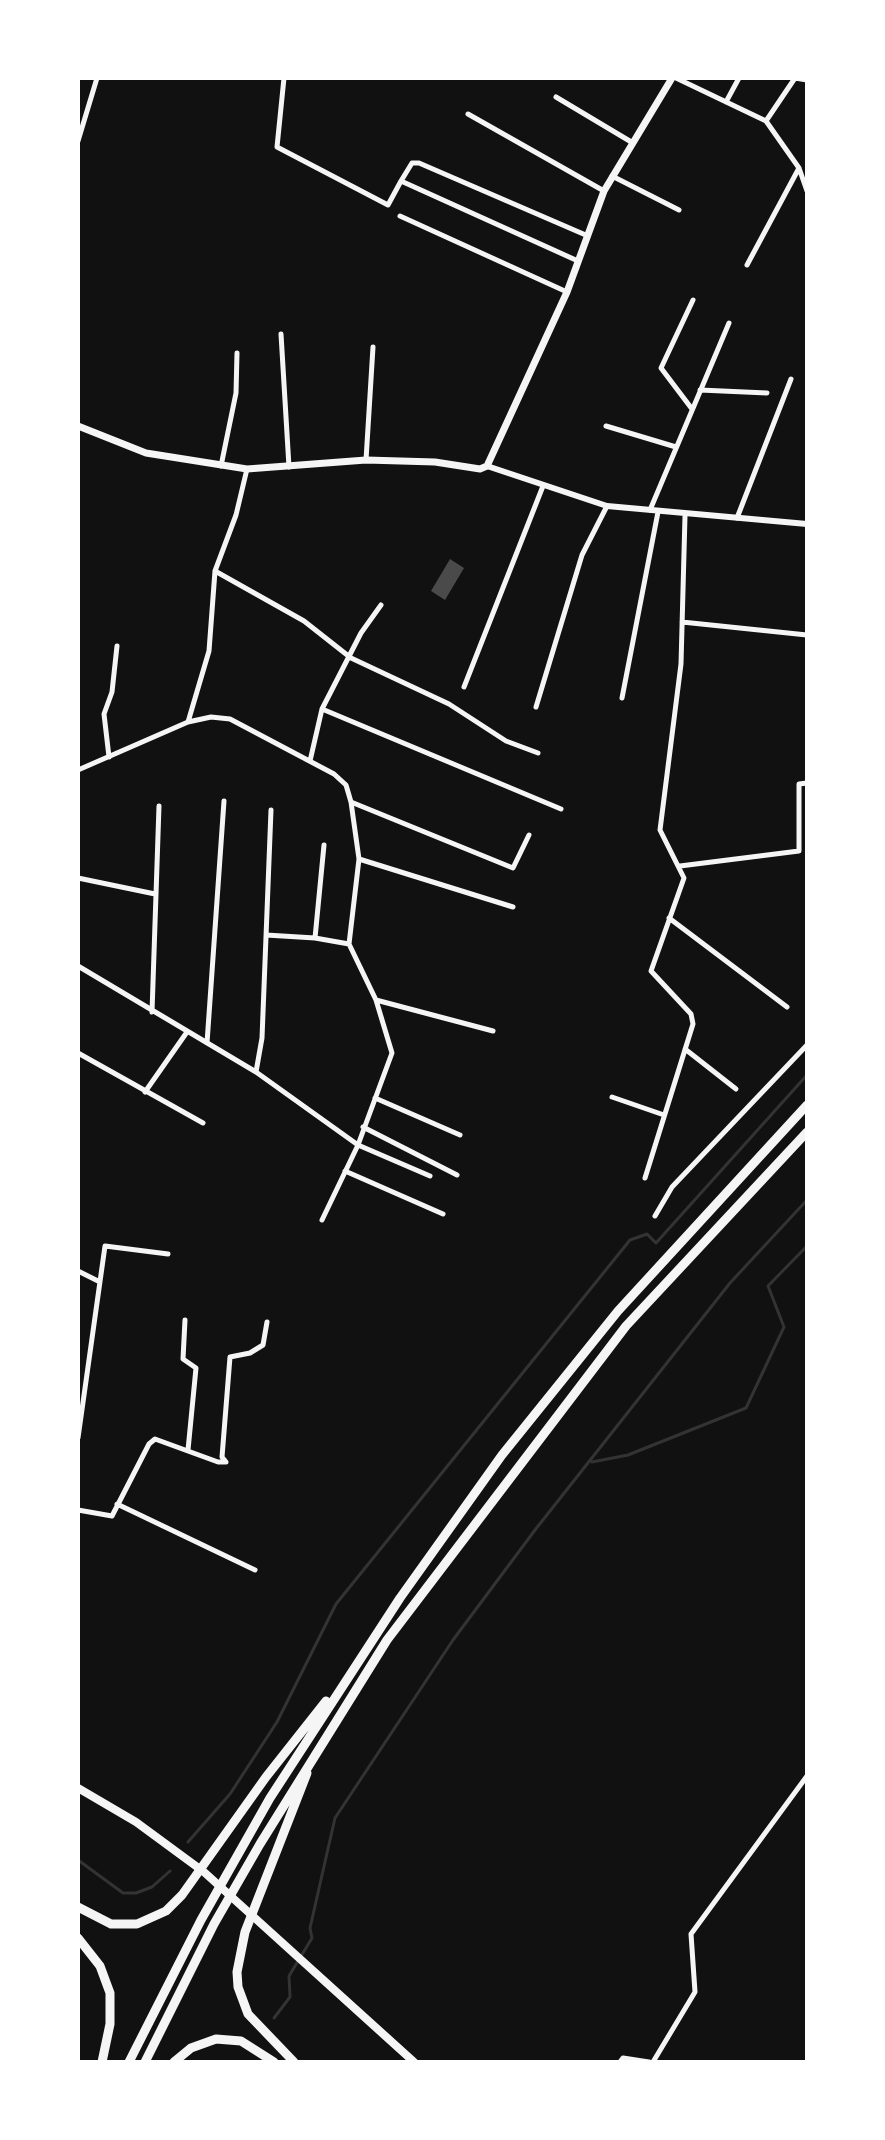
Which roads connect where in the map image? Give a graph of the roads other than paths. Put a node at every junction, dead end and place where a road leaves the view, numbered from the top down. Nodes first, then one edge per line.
1 (97, 78) edge
2 (284, 78) edge
3 (674, 78) edge
4 (739, 78) edge
5 (795, 78) edge
6 (807, 80) edge
7 (556, 97) dead end
8 (726, 102) junction
9 (468, 114) dead end
10 (766, 121) junction
11 (78, 141) edge
12 (633, 143) junction
13 (799, 168) junction
14 (612, 176) junction
15 (401, 181) junction
16 (604, 191) junction
17 (807, 191) edge
18 (679, 210) dead end
19 (400, 216) dead end
20 (588, 236) junction
21 (578, 261) junction
22 (747, 265) dead end
23 (567, 292) junction
24 (693, 300) dead end
25 (729, 323) dead end
26 (281, 334) dead end
27 (373, 347) dead end
28 (237, 353) dead end
29 (791, 379) dead end
30 (700, 390) junction
31 (767, 393) dead end
32 (693, 409) junction
33 (78, 426) edge
34 (606, 426) dead end
35 (676, 447) junction
36 (366, 460) junction
37 (221, 466) junction
38 (487, 466) junction
39 (289, 467) junction
40 (247, 469) junction
41 (543, 486) junction
42 (607, 506) junction
43 (654, 511) junction
44 (685, 516) junction
45 (737, 518) junction
46 (807, 524) edge
47 (215, 571) junction
48 (381, 605) dead end
49 (682, 622) junction
50 (807, 635) edge
51 (117, 646) dead end
52 (351, 658) junction
53 (464, 687) dead end
54 (622, 698) dead end
55 (536, 707) dead end
56 (322, 709) junction
57 (188, 722) junction
58 (538, 753) dead end
59 (109, 757) junction
60 (310, 761) junction
61 (78, 770) edge
62 (807, 783) edge
63 (224, 801) dead end
64 (351, 802) junction
65 (159, 806) dead end
66 (561, 809) dead end
67 (271, 810) dead end
68 (529, 835) dead end
69 (324, 845) dead end
70 (359, 859) junction
71 (680, 866) junction
72 (78, 878) edge
73 (156, 894) junction
74 (513, 907) dead end
75 (669, 918) junction
76 (266, 935) junction
77 (315, 938) junction
78 (349, 944) junction
79 (78, 966) edge
80 (376, 1000) junction
81 (787, 1007) dead end
82 (152, 1012) junction
83 (493, 1031) dead end
84 (187, 1032) junction
85 (207, 1043) junction
86 (807, 1045) edge
87 (685, 1049) junction
88 (78, 1053) edge
89 (256, 1072) junction
90 (736, 1089) dead end
91 (145, 1092) junction
92 (612, 1097) dead end
93 (375, 1098) junction
94 (807, 1105) edge
95 (665, 1115) junction
96 (203, 1123) dead end
97 (363, 1127) junction
98 (807, 1132) edge
99 (460, 1135) dead end
100 (358, 1145) junction
101 (345, 1171) junction
102 (457, 1175) dead end
103 (430, 1176) dead end
104 (645, 1178) dead end
105 (443, 1214) dead end
106 (655, 1216) dead end
107 (322, 1220) dead end
108 (168, 1254) dead end
109 (78, 1271) edge
110 (98, 1281) junction
111 (185, 1320) dead end
112 (267, 1322) dead end
113 (78, 1438) edge
114 (188, 1450) junction
115 (117, 1504) junction
116 (78, 1510) edge
117 (255, 1570) dead end
118 (358, 1661) junction
119 (317, 1748) junction
120 (807, 1776) edge
121 (78, 1788) edge
122 (78, 1907) edge
123 (78, 1938) edge
124 (102, 2062) edge
125 (129, 2062) edge
126 (145, 2062) edge
127 (174, 2062) edge
128 (274, 2062) edge
129 (294, 2062) edge
130 (414, 2062) edge
131 (620, 2062) edge
132 (651, 2062) edge

1 - 11 street
2 - 15 street
3 - 8 street
3 - 12 main road
4 - 8 street
5 - 6 street
5 - 10 street
7 - 12 street
8 - 10 street
9 - 16 street
10 - 13 street
12 - 14 main road
13 - 17 street
13 - 22 street
14 - 16 main road
14 - 18 street
15 - 20 street
15 - 21 street
16 - 20 main road
19 - 23 street
20 - 21 main road
21 - 23 main road
23 - 38 main road
24 - 32 street
25 - 30 street
26 - 39 street
27 - 36 street
28 - 37 street
29 - 45 street
30 - 31 street
30 - 32 street
32 - 35 street
33 - 37 main road
34 - 35 street
35 - 43 street
36 - 38 main road
36 - 39 main road
37 - 40 main road
38 - 41 street
39 - 40 main road
40 - 47 street
41 - 42 street
41 - 53 street
42 - 43 street
42 - 55 street
43 - 44 street
43 - 54 street
44 - 45 street
44 - 49 street
45 - 46 street
47 - 52 street
47 - 57 street
48 - 52 street
49 - 50 street
49 - 71 street
51 - 59 street
52 - 56 street
52 - 58 street
56 - 60 street
56 - 66 street
57 - 59 street
57 - 60 street
59 - 61 street
60 - 64 street
62 - 71 street
63 - 85 street
64 - 68 street
64 - 70 street
65 - 73 street
67 - 76 street
69 - 77 street
70 - 74 street
70 - 78 street
71 - 75 street
72 - 73 street
73 - 82 street
75 - 81 street
75 - 87 street
76 - 77 street
76 - 89 street
77 - 78 street
78 - 80 street
79 - 82 street
80 - 83 street
80 - 93 street
82 - 84 street
84 - 85 street
84 - 91 street
85 - 89 street
86 - 106 street
87 - 90 street
87 - 95 street
88 - 91 street
89 - 100 street
91 - 96 street
92 - 95 street
93 - 97 street
93 - 99 street
94 - 118 highway
95 - 104 street
97 - 100 street
97 - 102 street
98 - 119 highway
100 - 101 street
100 - 103 street
101 - 105 street
101 - 107 street
108 - 110 street
109 - 110 street
110 - 113 street
111 - 114 street
112 - 114 street
114 - 115 street
115 - 116 street
115 - 117 street
118 - 122 highway
118 - 125 highway
119 - 126 highway
119 - 129 highway
120 - 132 street
121 - 130 main road
123 - 124 highway
127 - 128 highway
131 - 132 street

